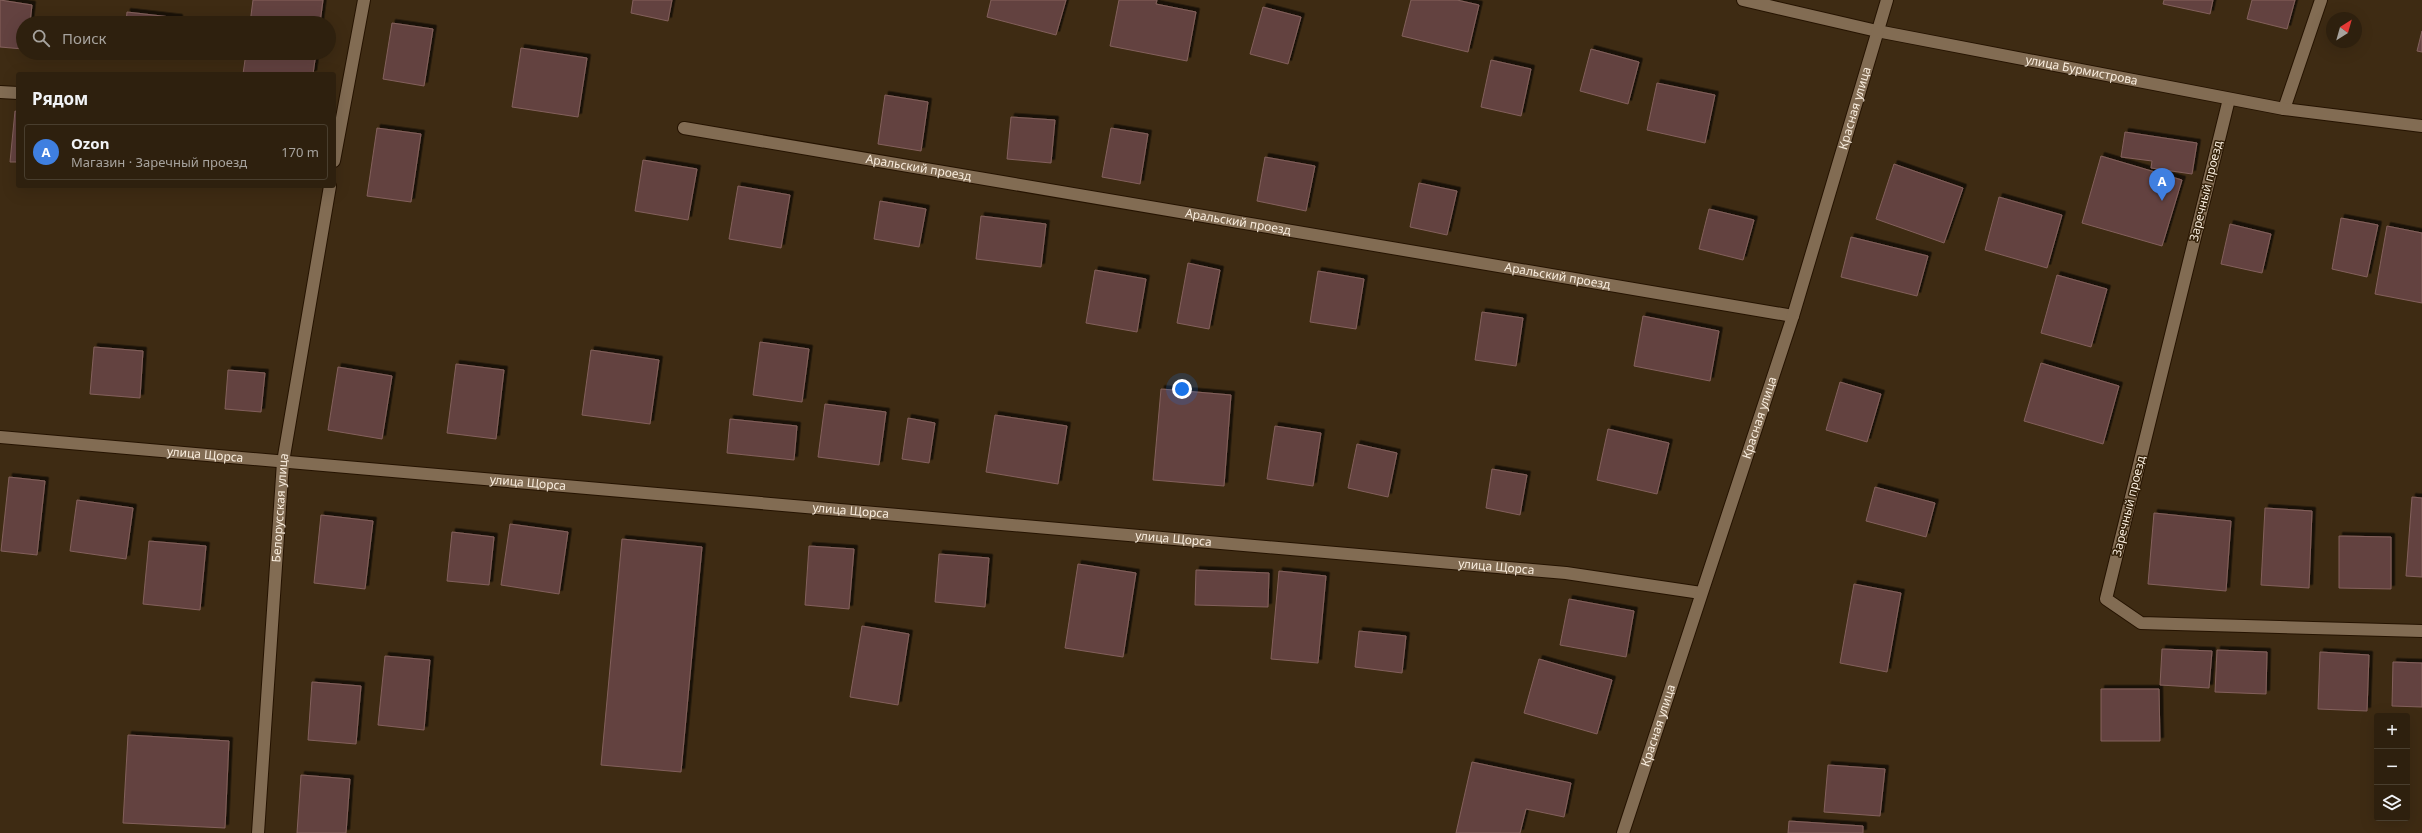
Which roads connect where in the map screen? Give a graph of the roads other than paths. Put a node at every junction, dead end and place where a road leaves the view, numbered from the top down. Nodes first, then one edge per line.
1 (364, 0) edge
2 (1743, 0) edge
3 (1887, 0) edge
4 (2321, 0) edge
5 (1877, 30) junction
6 (0, 92) edge
7 (16, 93) edge
8 (2229, 99) junction
9 (2284, 109) junction
10 (338, 116) edge
11 (2422, 126) edge
12 (684, 128) dead end
13 (336, 138) edge
14 (330, 188) edge
15 (1793, 316) junction
16 (0, 437) edge
17 (283, 462) junction
18 (1701, 593) junction
19 (2422, 631) edge
20 (258, 833) edge
21 (1624, 833) edge

1 - 10 street
2 - 5 street, улица Бурмистрова
3 - 5 street, Красная улица
4 - 9 street
5 - 8 street, улица Бурмистрова
5 - 15 street, Красная улица
6 - 7 street
8 - 9 street, улица Бурмистрова
8 - 19 street, Заречный проезд
9 - 11 street, улица Бурмистрова
10 - 13 street
12 - 15 street, Аральский проезд
14 - 17 street, Белорусская улица
15 - 18 street, Красная улица
16 - 17 street, улица Щорса
17 - 18 street, улица Щорса
17 - 20 street, Белорусская улица
18 - 21 street, Красная улица

